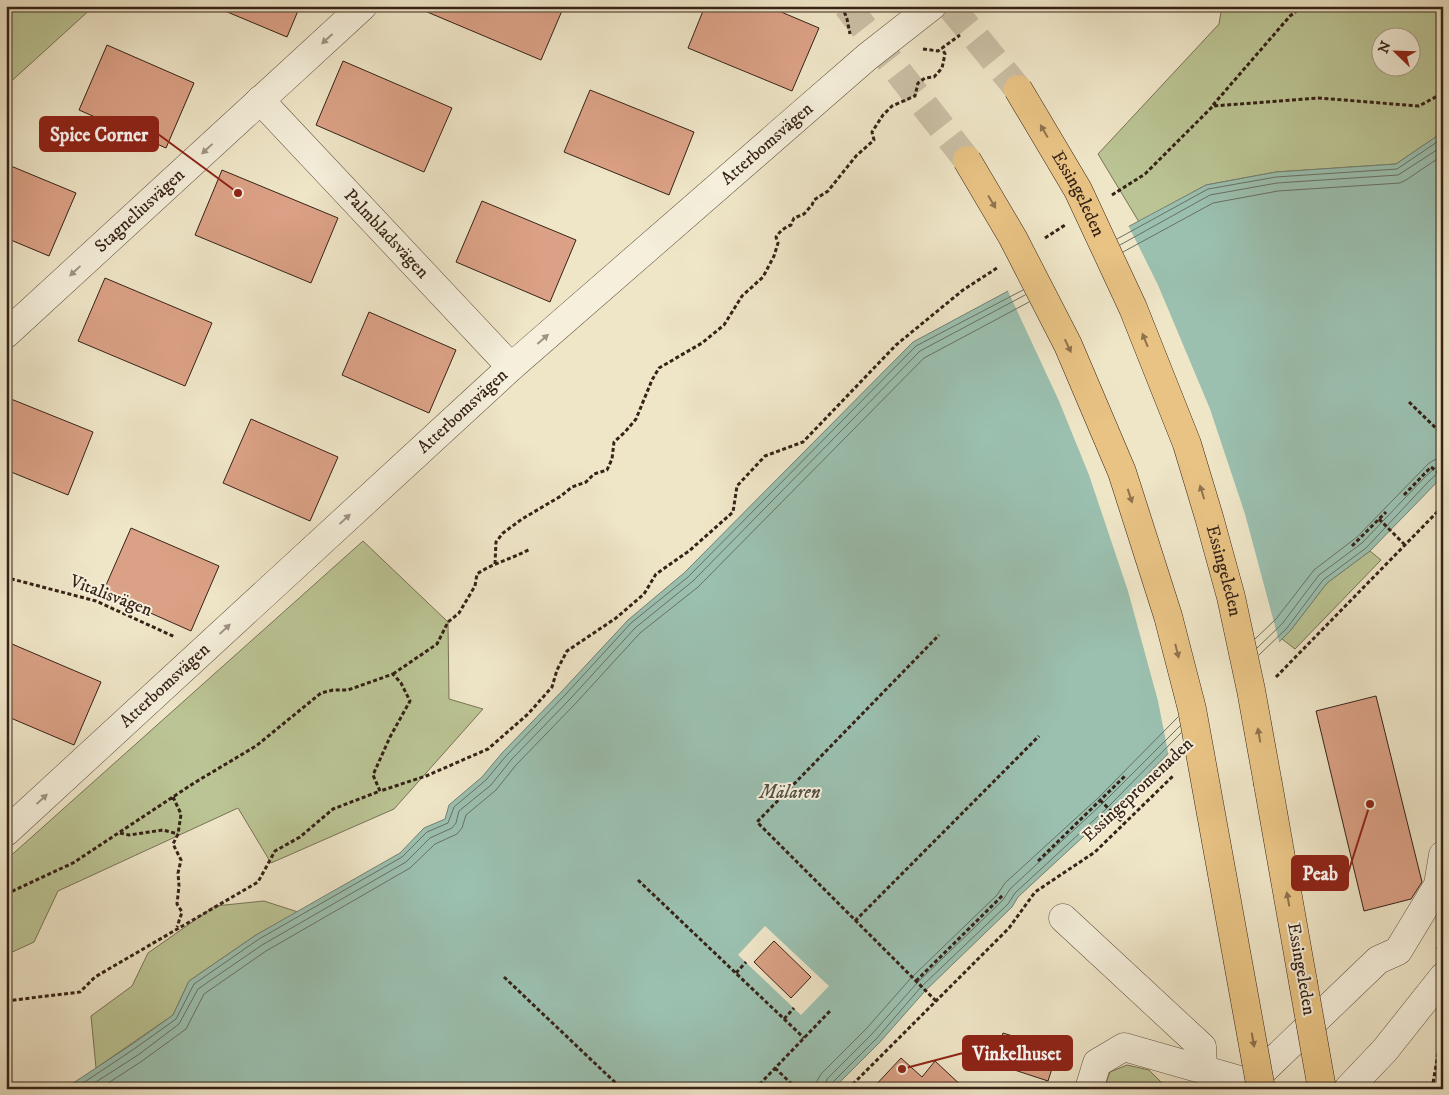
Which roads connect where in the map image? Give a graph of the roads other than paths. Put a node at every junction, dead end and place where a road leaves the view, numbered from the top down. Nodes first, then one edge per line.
1 (363, 6) edge
2 (932, 6) edge
3 (1018, 89) tunnel mouth
4 (260, 100) junction
5 (967, 160) tunnel mouth
6 (6, 334) edge
7 (511, 367) junction
8 (6, 832) edge
9 (1443, 855) edge
10 (1063, 918) dead end
11 (1443, 977) edge
12 (1202, 1069) junction
13 (1322, 1086) edge
14 (1089, 1089) edge
15 (1261, 1089) edge
16 (1348, 1089) edge

1 -> 4 street, Stagneliusvägen
7 -> 2 street, Atterbomsvägen
13 -> 3 highway, Essingeleden, bridge
4 -> 6 street, Stagneliusvägen
4 - 7 street, Palmbladsvägen
5 -> 15 highway, bridge
8 -> 7 street, Atterbomsvägen
9 - 12 street
10 - 12 street
11 - 16 street
12 - 14 street

